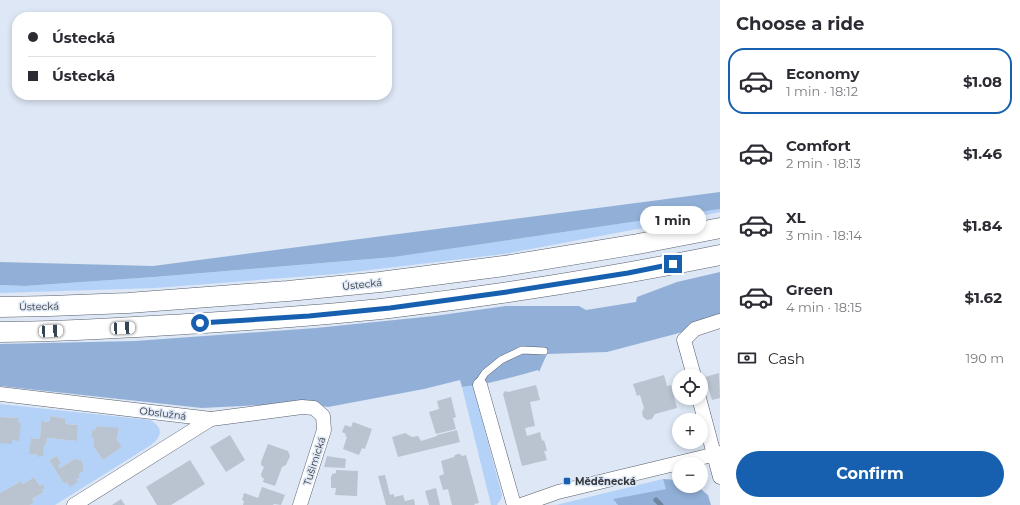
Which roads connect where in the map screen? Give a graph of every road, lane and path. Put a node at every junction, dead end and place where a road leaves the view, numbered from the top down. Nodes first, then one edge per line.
1 (720, 228) edge
2 (720, 255) edge
3 (0, 307) edge
4 (720, 321) edge
5 (0, 332) edge
6 (544, 351) dead end
7 (692, 369) edge
8 (480, 383) joint
9 (0, 394) edge
10 (701, 405) edge
11 (323, 416) joint
12 (211, 419) junction
13 (717, 454) edge
14 (720, 477) edge
15 (74, 505) edge
16 (300, 505) edge
17 (514, 505) edge
18 (521, 505) edge

1 - 3 main road, Ústecká
2 - 5 main road
4 - 7 street
6 - 8 lane
8 - 17 street
9 - 12 street, Obslužná
10 - 13 street
11 - 12 street, Obslužná
11 - 16 street, Tušimická
12 - 15 street
13 - 14 street
13 - 18 street

